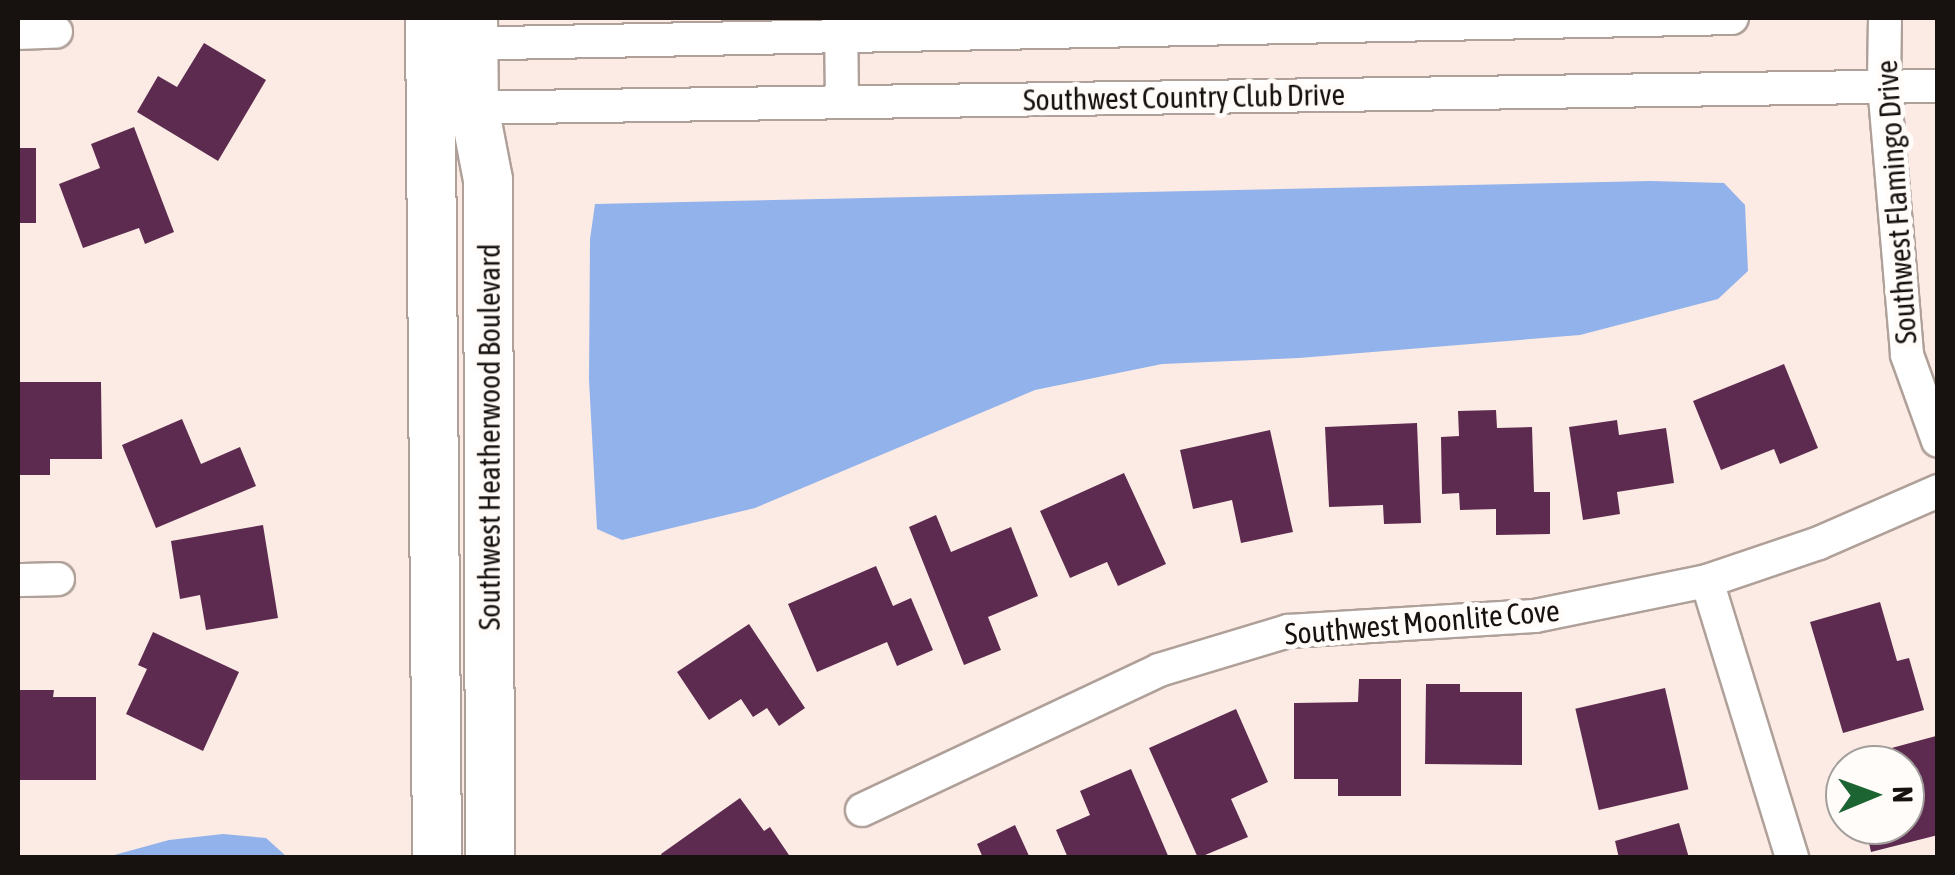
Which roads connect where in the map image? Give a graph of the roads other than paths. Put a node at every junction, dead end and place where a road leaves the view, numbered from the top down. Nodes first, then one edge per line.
1 (1732, 18) edge
2 (1886, 18) edge
3 (841, 28) edge
4 (451, 31) edge
5 (56, 32) dead end
6 (18, 33) edge
7 (1884, 85) junction
8 (1938, 86) edge
9 (842, 100) junction
10 (452, 108) junction
11 (1938, 441) edge
12 (1938, 491) edge
13 (58, 579) dead end
14 (18, 580) edge
15 (1707, 581) junction
16 (862, 810) dead end
17 (437, 858) edge
18 (490, 858) edge
19 (1792, 858) edge

1 - 3 street
2 - 7 street, Southwest Flamingo Drive
3 - 4 street
3 - 9 street
4 - 10 street, Southwest Heatherwood Boulevard
5 - 6 street
7 - 8 street, Southwest Country Club Drive
7 - 9 street, Southwest Country Club Drive
7 - 11 street, Southwest Flamingo Drive
9 - 10 street, Southwest Country Club Drive
10 - 17 street, Southwest Heatherwood Boulevard
10 - 18 street, Southwest Heatherwood Boulevard
12 - 15 street, Southwest Moonlite Cove
13 - 14 street
15 - 16 street, Southwest Moonlite Cove
15 - 19 street

